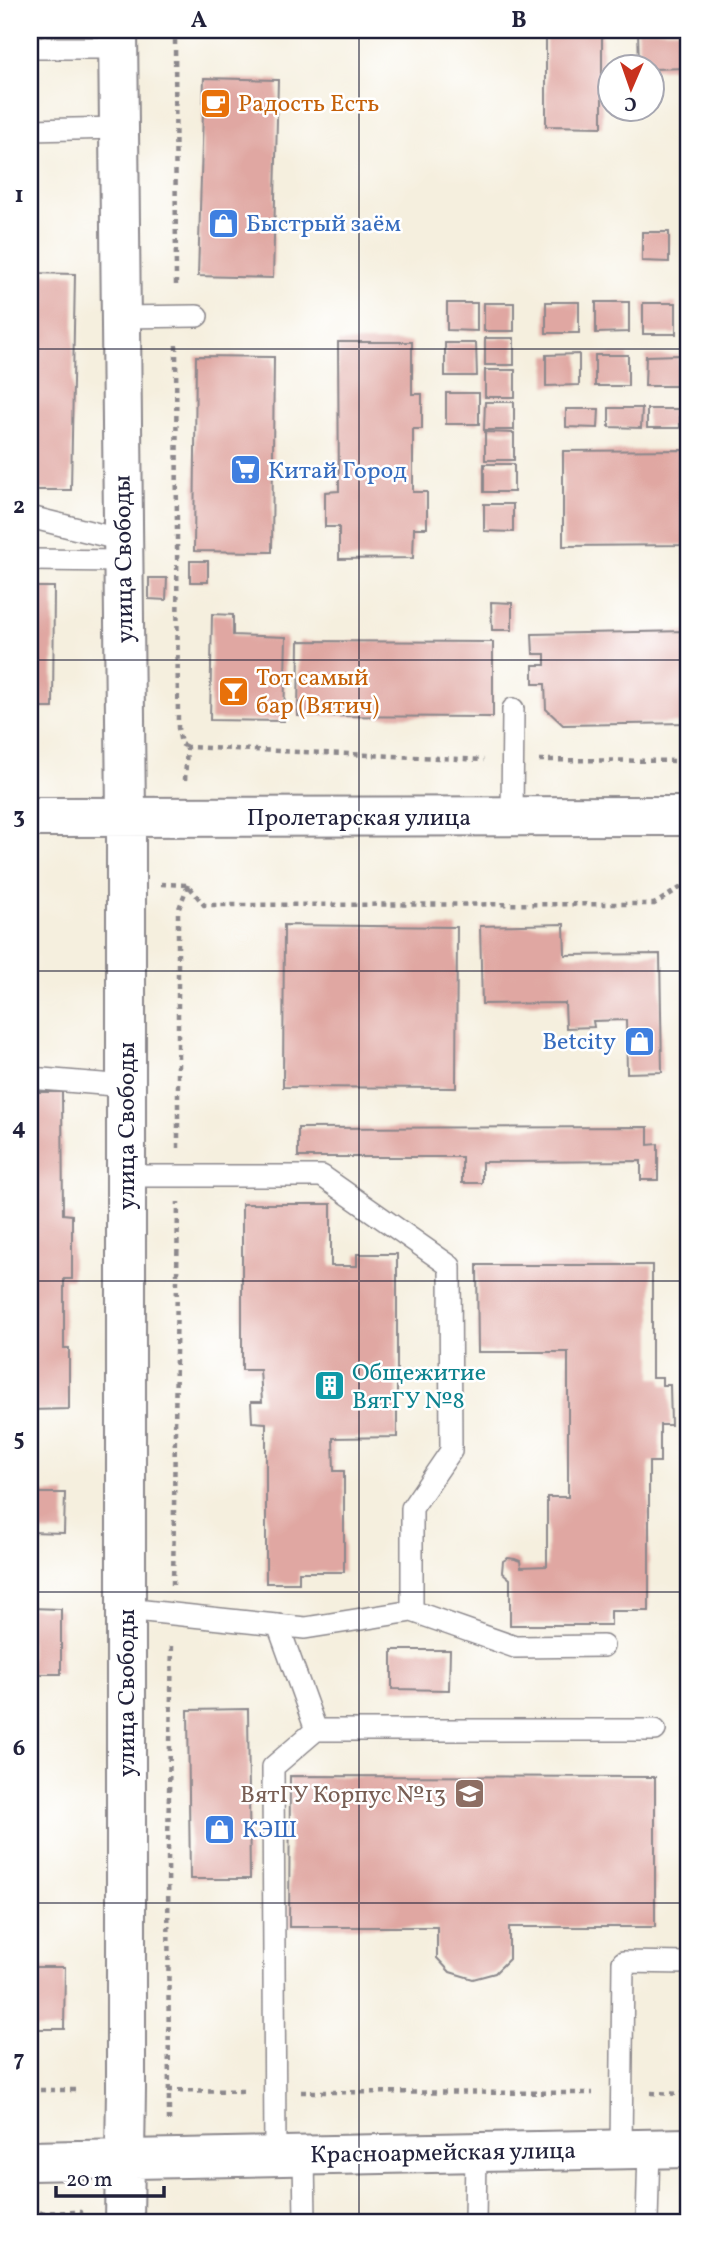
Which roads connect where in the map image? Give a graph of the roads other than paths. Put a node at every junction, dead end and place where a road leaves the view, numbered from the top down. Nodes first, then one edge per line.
1 (119, 39) edge
2 (30, 48) edge
3 (118, 128) junction
4 (30, 130) edge
5 (187, 316) road end
6 (120, 317) junction
7 (30, 517) edge
8 (123, 551) junction
9 (30, 560) edge
10 (513, 709) dead end
11 (512, 816) junction
12 (688, 816) edge
13 (30, 817) edge
14 (126, 817) junction
15 (30, 1077) edge
16 (126, 1086) junction
17 (126, 1176) junction
18 (126, 1609) junction
19 (412, 1612) junction
20 (278, 1625) junction
21 (603, 1646) dead end
22 (316, 1730) junction
23 (655, 1730) dead end
24 (688, 1963) edge
25 (688, 2148) edge
26 (635, 2149) junction
27 (476, 2152) junction
28 (290, 2155) junction
29 (125, 2159) junction
30 (30, 2161) edge
31 (124, 2222) edge
32 (305, 2222) edge
33 (475, 2222) edge
34 (647, 2222) edge

1 - 2 lane
1 - 3 street, улица Свободы
3 - 4 lane
3 - 6 street, улица Свободы
5 - 6 lane
6 - 8 street, улица Свободы
7 - 8 lane
8 - 9 lane
8 - 14 street, улица Свободы
10 - 11 lane
11 - 12 street, Пролетарская улица
11 - 14 street, Пролетарская улица
13 - 14 street, Пролетарская улица
14 - 16 street, улица Свободы
15 - 16 lane
16 - 17 street, улица Свободы
17 - 18 street, улица Свободы
17 - 19 lane
18 - 20 lane
18 - 29 street, улица Свободы
19 - 20 lane
19 - 21 lane
20 - 22 lane
22 - 23 lane
22 - 28 lane
24 - 26 lane
25 - 26 street, Красноармейская улица
26 - 27 street, Красноармейская улица
26 - 34 lane
27 - 28 street, Красноармейская улица
27 - 33 lane
28 - 29 street, Красноармейская улица
28 - 32 lane
29 - 30 street, Красноармейская улица
29 - 31 street, улица Свободы

